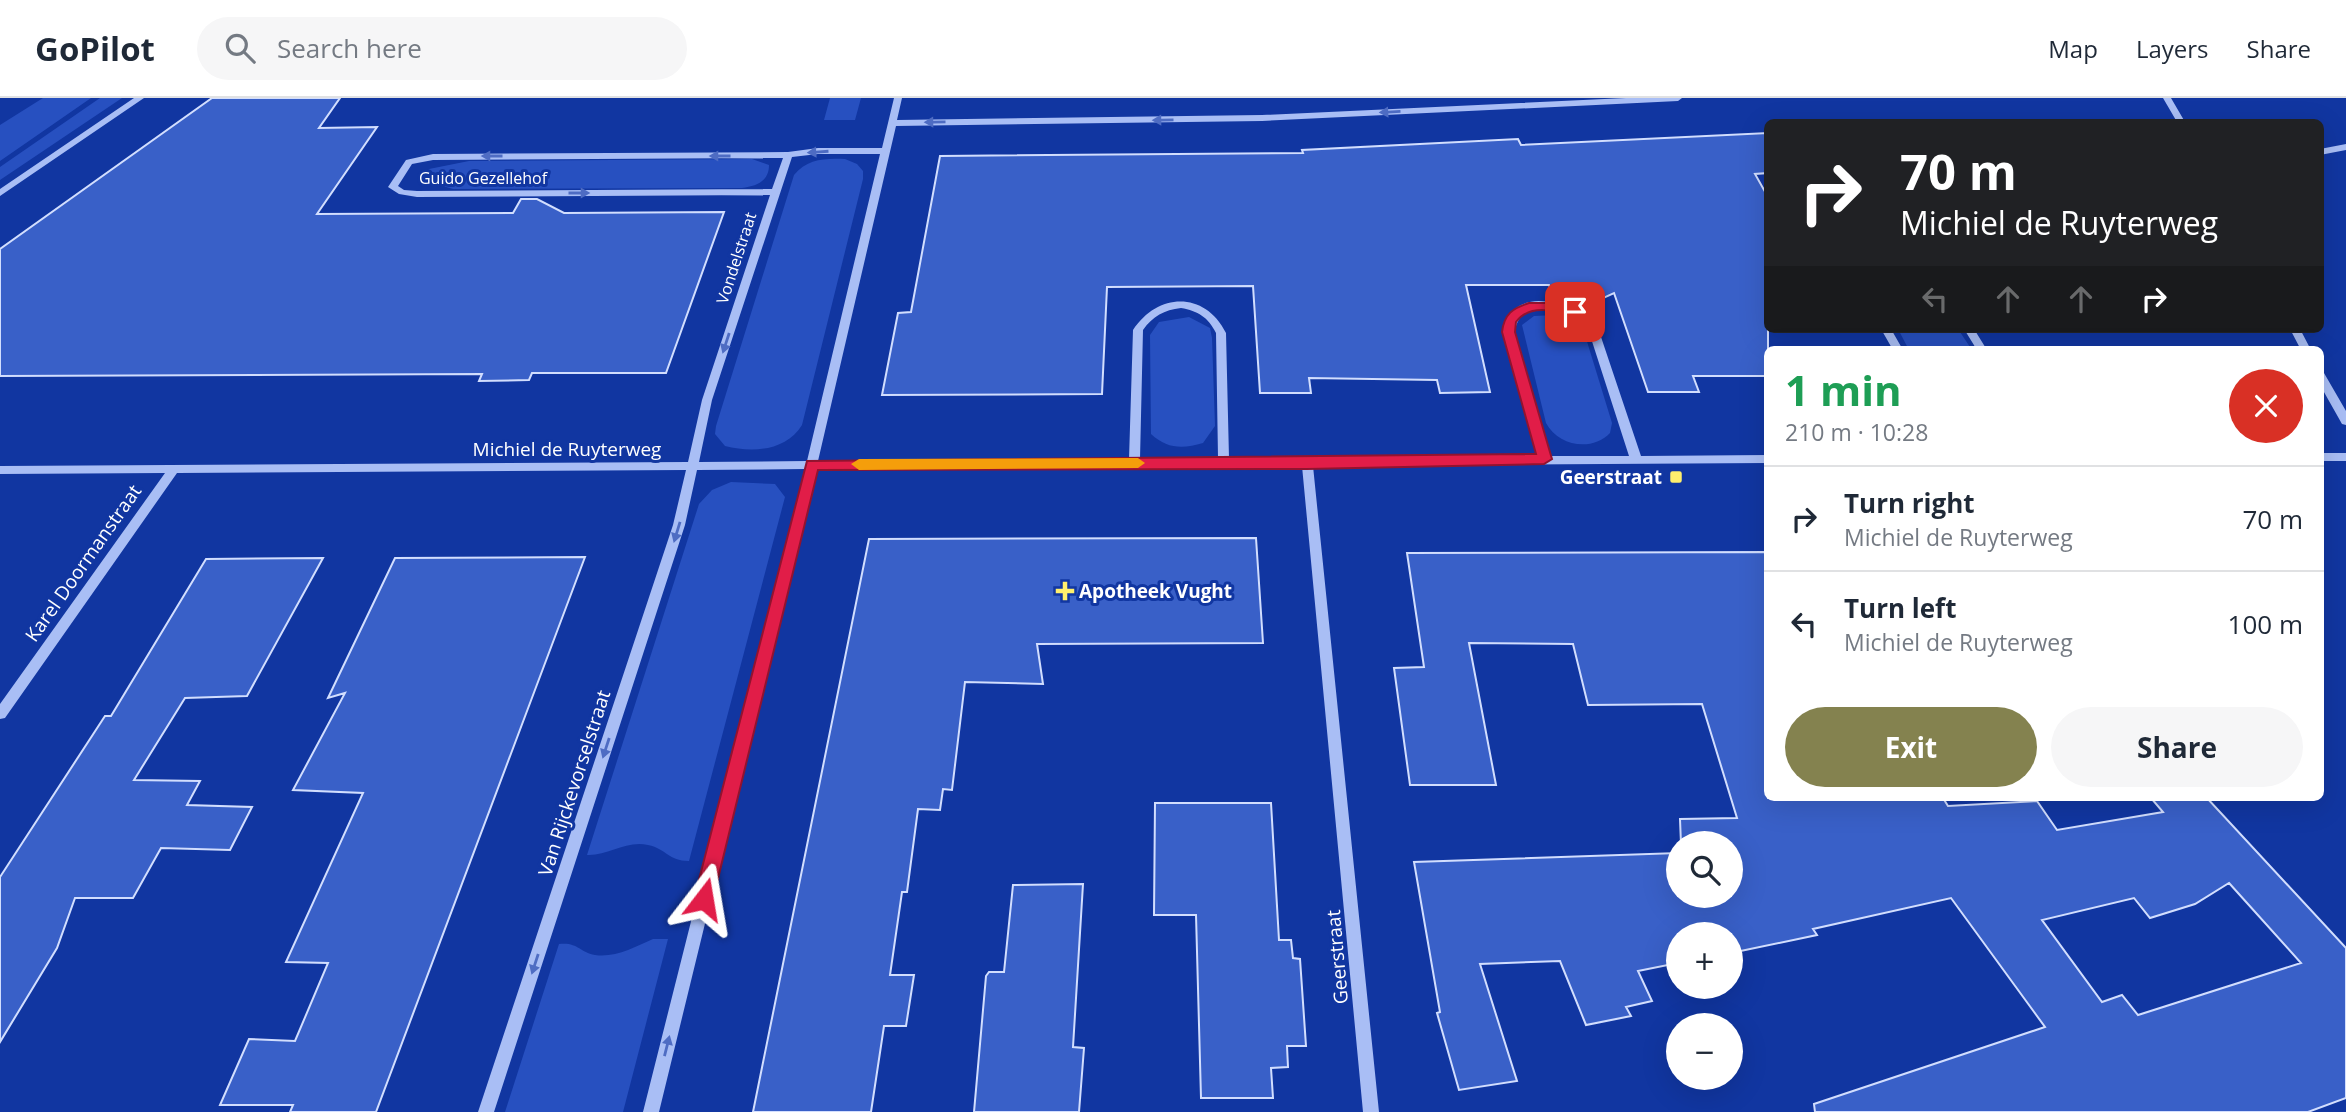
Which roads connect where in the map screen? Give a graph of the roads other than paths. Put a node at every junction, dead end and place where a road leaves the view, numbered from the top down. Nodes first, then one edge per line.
1 (140, 98) edge
2 (898, 98) edge
3 (1678, 98) edge
4 (2167, 98) edge
5 (2178, 119) edge
6 (892, 123) junction
7 (2346, 147) edge
8 (886, 151) junction
9 (2324, 151) edge
10 (788, 155) junction
11 (773, 192) junction
12 (0, 193) edge
13 (2324, 382) edge
14 (2346, 421) edge
15 (2324, 457) edge
16 (2346, 457) edge
17 (1544, 459) junction
18 (1636, 459) junction
19 (1764, 459) edge
20 (1134, 463) junction
21 (1224, 463) junction
22 (1307, 464) junction
23 (812, 465) junction
24 (693, 466) junction
25 (174, 469) junction
26 (0, 470) edge
27 (0, 714) edge
28 (486, 1112) edge
29 (650, 1112) edge
30 (1371, 1112) edge

1 - 12 street
2 - 6 street
3 -> 6 street
4 - 5 street
6 - 8 street
7 - 9 street
8 -> 10 street
8 - 23 street
10 - 11 street, Vondelstraat
10 -> 11 street, Guido Gezellehof
11 -> 24 street, Vondelstraat
13 - 14 street
15 - 16 street
17 - 18 street, Michiel de Ruyterweg
17 - 18 street
17 - 22 street, Michiel de Ruyterweg
18 - 19 street, Michiel de Ruyterweg
20 - 21 street, Michiel de Ruyterweg
20 - 21 street
20 - 23 street, Michiel de Ruyterweg
21 - 22 street, Michiel de Ruyterweg
22 - 30 street, Geerstraat
23 - 24 street, Michiel de Ruyterweg
29 -> 23 street
24 - 25 street, Michiel de Ruyterweg
24 -> 28 street, Van Rijckevorselstraat
25 - 26 street, Michiel de Ruyterweg
25 - 27 street, Karel Doormanstraat

